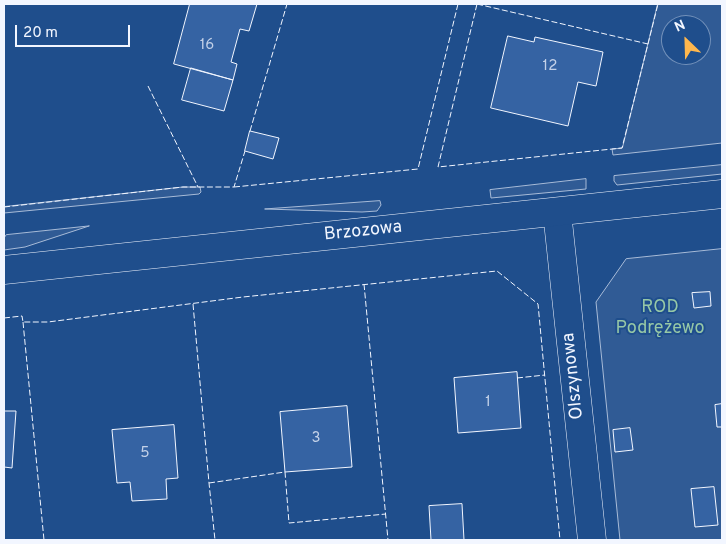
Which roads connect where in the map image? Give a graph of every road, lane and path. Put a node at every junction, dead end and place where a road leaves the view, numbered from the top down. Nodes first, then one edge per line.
1 (722, 194) edge
2 (557, 212) junction
3 (4, 270) edge
4 (592, 540) edge

1 - 2 main road, Brzozowa
2 - 3 main road, Brzozowa
2 - 4 main road, Olszynowa

